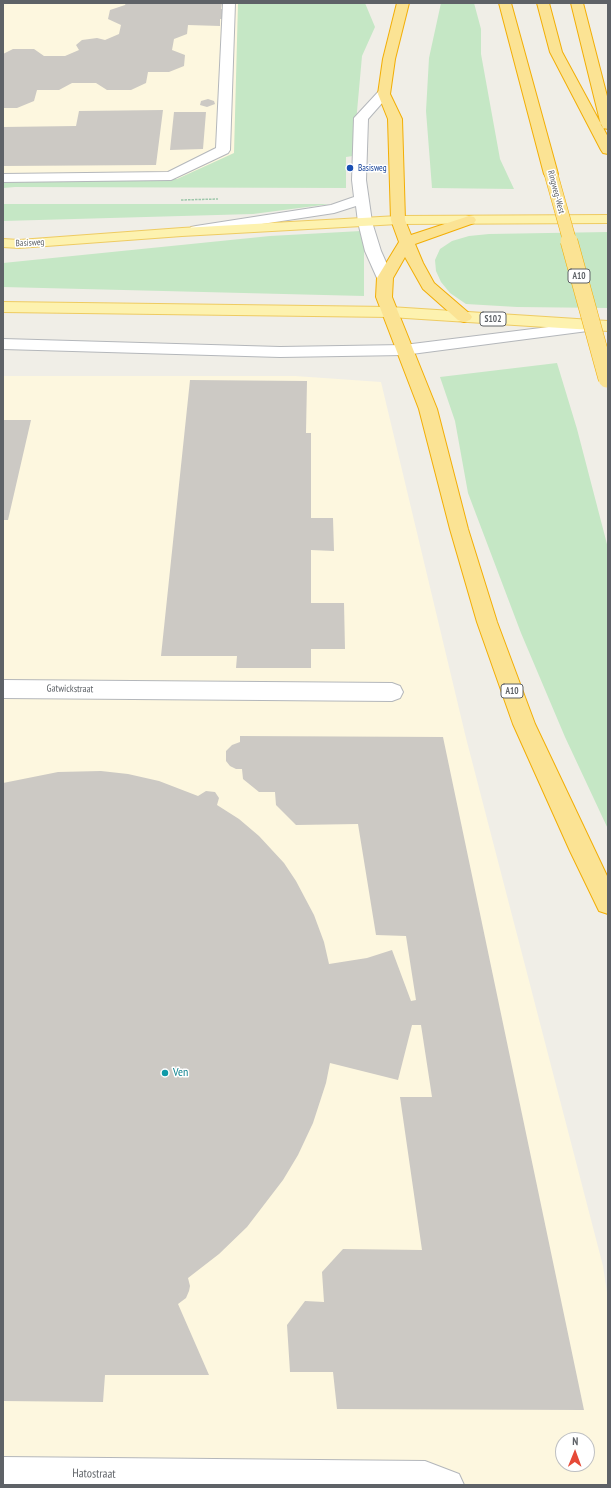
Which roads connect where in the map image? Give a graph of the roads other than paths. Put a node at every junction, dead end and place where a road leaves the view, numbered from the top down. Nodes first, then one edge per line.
1 (229, 3) edge
2 (403, 3) edge
3 (505, 3) edge
4 (544, 3) edge
5 (577, 3) edge
6 (384, 94) junction
7 (608, 125) edge
8 (608, 150) edge
9 (3, 178) edge
10 (361, 199) junction
11 (608, 219) edge
12 (398, 220) junction
13 (470, 220) junction
14 (365, 222) junction
15 (182, 232) junction
16 (407, 242) junction
17 (3, 243) edge
18 (19, 244) junction
19 (3, 247) edge
20 (385, 278) junction
21 (3, 307) edge
22 (390, 312) junction
23 (464, 317) junction
24 (602, 326) edge
25 (3, 344) edge
26 (404, 350) junction
27 (608, 380) edge
28 (3, 689) edge
29 (392, 692) dead end
30 (608, 903) edge
31 (3, 1473) edge
32 (448, 1485) edge

1 - 9 street
2 - 6 highway
3 - 27 highway, Ringweg-West / A10, bridge
4 - 8 highway
5 - 7 highway
6 - 10 street
6 - 12 highway
10 - 14 street
10 - 15 street
11 - 13 main road, Basisweg
12 - 13 main road, Basisweg
12 - 14 main road, Basisweg
12 - 16 highway
13 - 16 highway
14 - 15 main road, Basisweg
14 - 20 street
15 - 18 main road, Basisweg
16 - 20 highway
16 - 23 highway
17 - 18 main road, Basisweg
18 - 19 main road
20 - 22 highway
21 - 22 main road, S102
22 - 23 main road, S102
22 - 26 highway, A10
23 - 24 main road, S102
24 - 26 street
25 - 26 street
26 - 30 highway, A10
28 - 29 street, Gatwickstraat
31 - 32 street, Hatostraat

